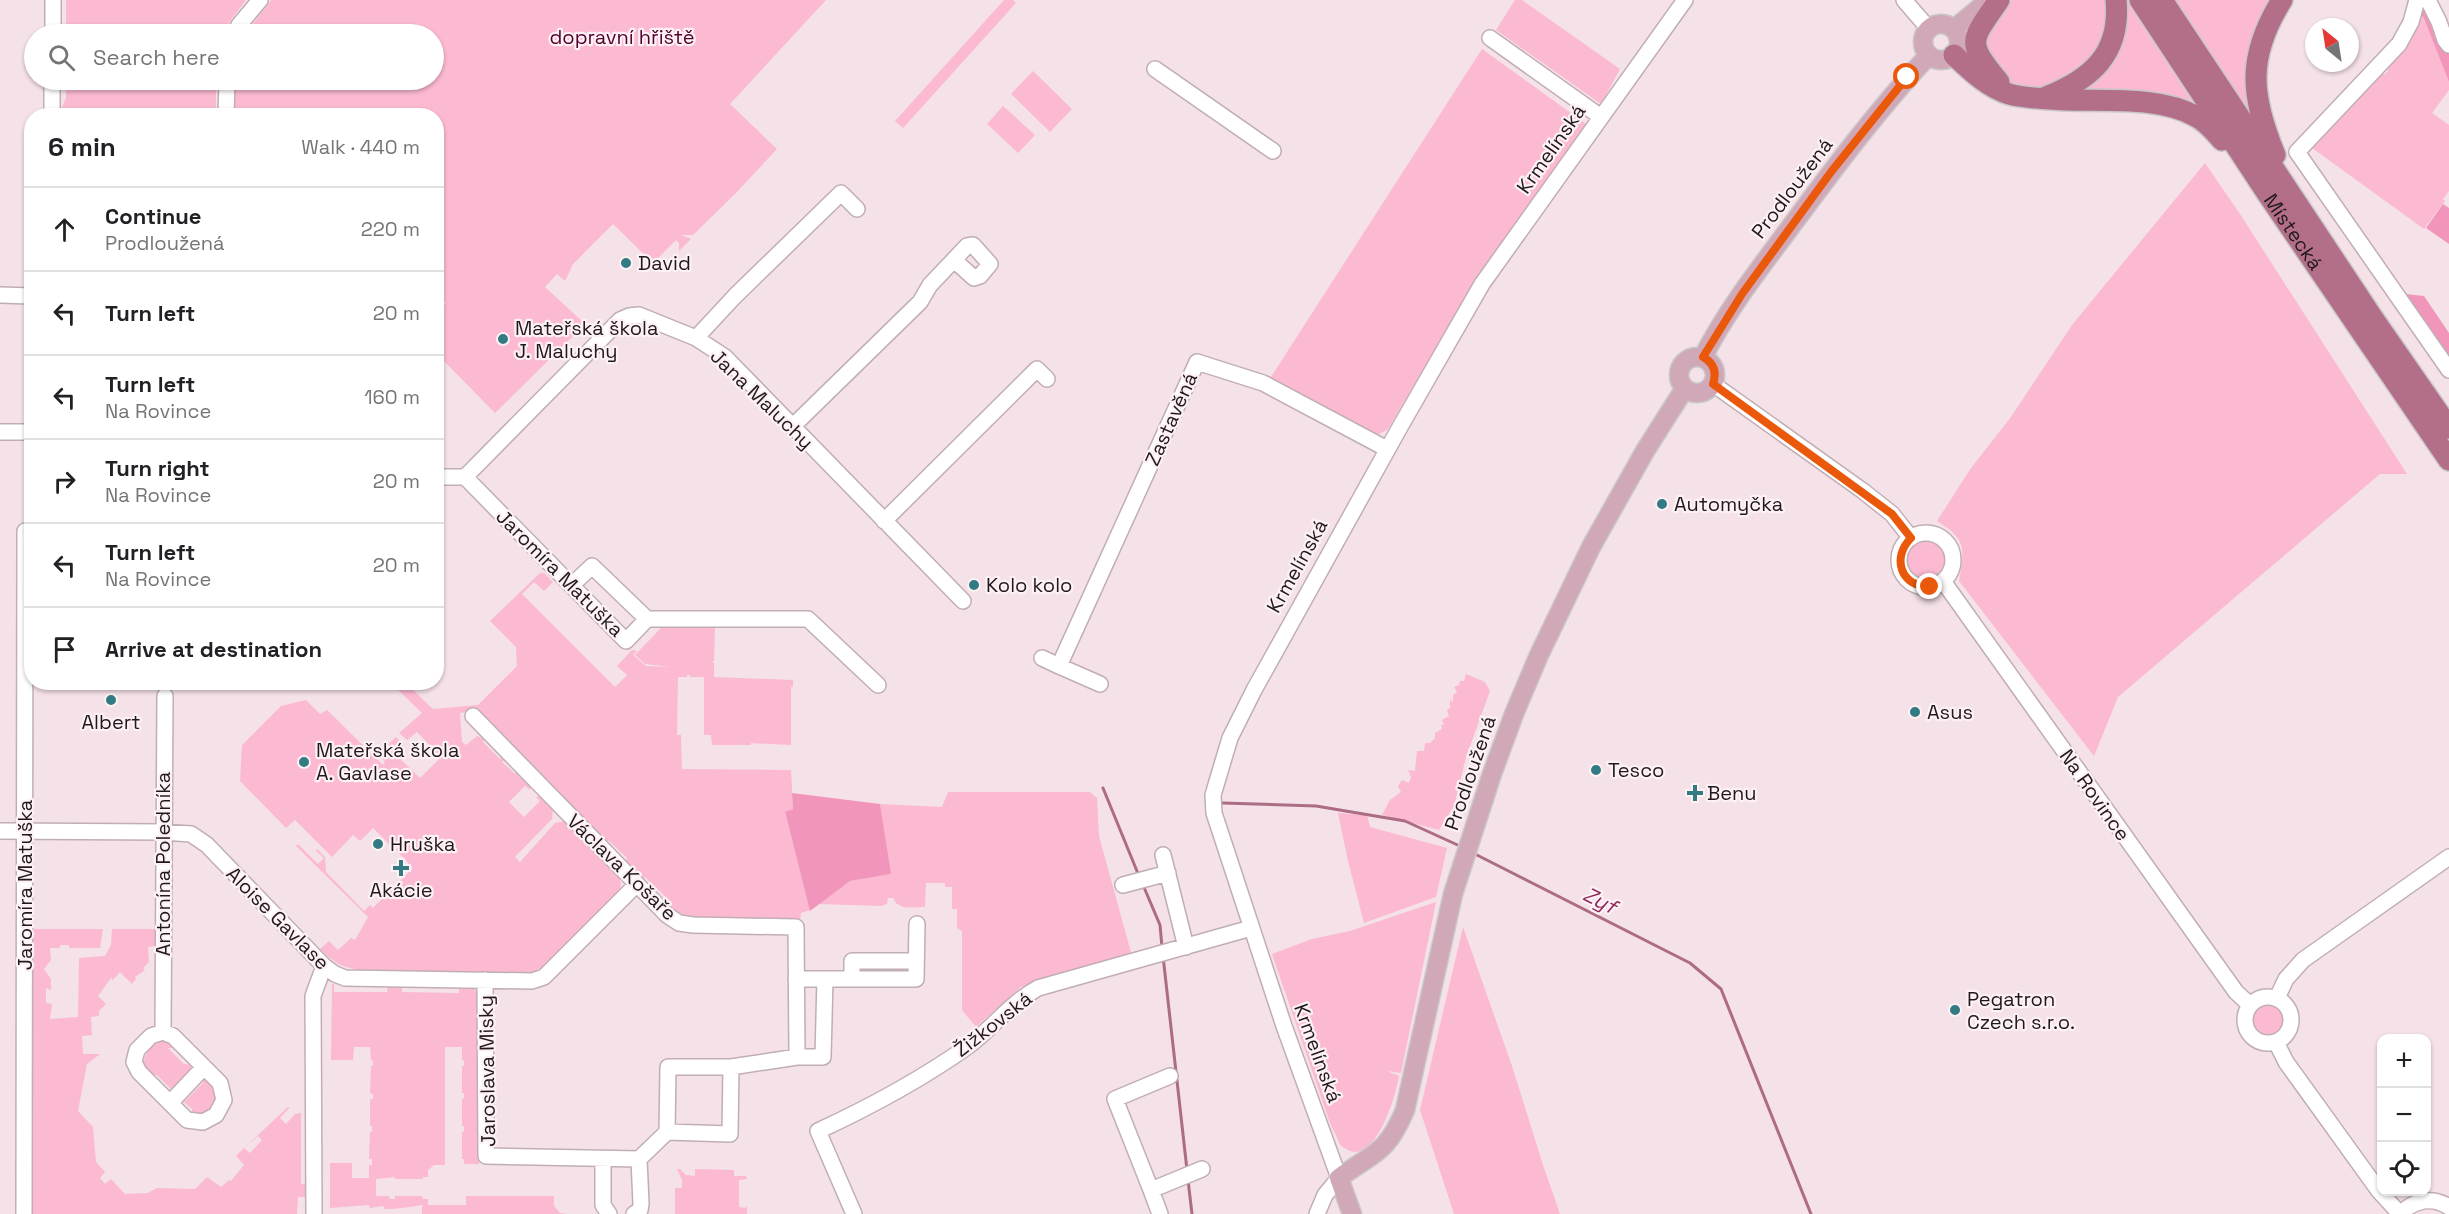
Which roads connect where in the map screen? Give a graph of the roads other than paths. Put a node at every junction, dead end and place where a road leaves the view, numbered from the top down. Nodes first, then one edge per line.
1 (53, 0) edge
2 (260, 0) edge
3 (1685, 0) edge
4 (1904, 0) edge
5 (1989, 0) edge
6 (2000, 0) edge
7 (2116, 0) edge
8 (2140, 0) edge
9 (2162, 0) edge
10 (2282, 0) edge
11 (2416, 0) edge
12 (2428, 0) edge
13 (53, 24) edge
14 (240, 24) edge
15 (1929, 29) junction
16 (1954, 29) junction
17 (1490, 38) dead end
18 (2449, 45) edge
19 (1929, 55) junction
20 (1954, 55) junction
21 (1155, 69) dead end
22 (52, 90) edge
23 (227, 90) edge
24 (2009, 94) junction
25 (2041, 99) junction
26 (52, 108) edge
27 (226, 108) edge
28 (1601, 117) junction
29 (1273, 152) dead end
30 (2267, 193) junction
31 (2294, 200) junction
32 (857, 209) dead end
33 (954, 260) dead end
34 (0, 295) edge
35 (24, 296) edge
36 (696, 338) junction
37 (1703, 357) junction
38 (2449, 370) edge
39 (1047, 379) dead end
40 (1713, 384) junction
41 (1685, 388) junction
42 (792, 427) junction
43 (2449, 428) edge
44 (0, 432) edge
45 (24, 432) edge
46 (1387, 448) junction
47 (2449, 460) edge
48 (444, 477) edge
49 (465, 477) junction
50 (885, 521) junction
51 (1911, 538) junction
52 (1943, 581) junction
53 (572, 585) junction
54 (963, 602) dead end
55 (647, 619) junction
56 (1042, 658) dead end
57 (1059, 666) junction
58 (1100, 684) dead end
59 (878, 685) dead end
60 (27, 690) edge
61 (165, 696) dead end
62 (473, 716) dead end
63 (0, 831) edge
64 (25, 831) junction
65 (163, 832) junction
66 (1163, 855) dead end
67 (2449, 857) edge
68 (1168, 873) junction
69 (636, 885) junction
70 (1123, 885) dead end
71 (917, 924) dead end
72 (1251, 928) junction
73 (1186, 947) junction
74 (324, 966) junction
75 (796, 979) junction
76 (825, 979) junction
77 (485, 980) junction
78 (2277, 998) junction
79 (2250, 1005) junction
80 (163, 1032) junction
81 (2276, 1042) junction
82 (797, 1057) junction
83 (204, 1067) junction
84 (731, 1067) junction
85 (1170, 1076) dead end
86 (170, 1103) junction
87 (666, 1132) junction
88 (603, 1159) junction
89 (639, 1159) junction
90 (1202, 1169) dead end
91 (1339, 1178) junction
92 (1151, 1190) junction
93 (2449, 1207) edge
94 (24, 1214) edge
95 (314, 1214) edge
96 (609, 1214) edge
97 (633, 1214) edge
98 (854, 1214) edge
99 (1160, 1214) edge
100 (1317, 1214) edge
101 (1352, 1214) edge
102 (2400, 1214) edge

1 - 13 street
2 - 14 street
3 - 28 street, Krmelínská
4 - 15 street
5 - 16 main road
6 - 24 highway
7 - 25 highway
8 - 30 highway, Místecká
9 - 31 highway, Místecká
10 - 31 highway
11 - 38 street
12 - 18 street
15 - 16 main road
15 - 19 main road
16 - 20 main road
17 - 28 street
19 - 20 main road
19 - 37 main road, Prodloužená
20 - 24 highway
21 - 29 street
22 - 26 street
23 - 27 street
24 - 25 highway
25 - 30 highway
28 - 46 street, Krmelínská
30 - 47 highway, Místecká
31 - 43 highway, Místecká
32 - 36 street
33 - 42 street
34 - 35 street
36 - 42 street, Jana Maluchy
36 - 49 street, Jana Maluchy
37 - 40 main road
37 - 41 main road
39 - 50 street
40 - 41 main road
40 - 51 street
41 - 91 main road, Prodloužená
42 - 50 street, Jana Maluchy
44 - 45 street
46 - 57 street, Zastavěná
46 - 72 street, Krmelínská
48 - 49 street
49 - 53 street, Jaromíra Matuška
50 - 54 street, Jana Maluchy
51 - 52 street
51 - 52 street
52 - 79 street, Na Rovince
53 - 55 street
53 - 55 street, Jaromíra Matuška
55 - 59 street, Jaromíra Matuška
56 - 57 street
57 - 58 street
60 - 64 street, Jaromíra Matuška
61 - 65 street, Antonína Poledníka
62 - 69 street, Václava Košaře
63 - 64 street, Aloise Gavlase
64 - 65 street, Aloise Gavlase
64 - 94 street, Jaromíra Matuška
65 - 74 street, Aloise Gavlase
65 - 80 street, Antonína Poledníka
66 - 68 street
67 - 78 street
68 - 70 street
68 - 73 street
69 - 75 street, Václava Košaře
69 - 77 street, Aloise Gavlase
71 - 76 street
72 - 73 street, Žižkovská
72 - 91 street, Krmelínská
73 - 98 street, Žižkovská
74 - 77 street, Aloise Gavlase
74 - 95 street
75 - 76 street
75 - 82 street, Václava Košaře
76 - 82 street
77 - 88 street, Jaroslava Misky
78 - 79 street
78 - 81 street
79 - 81 street
80 - 83 street
80 - 86 street
81 - 102 street
82 - 84 street
83 - 86 street
83 - 86 street
84 - 87 street
84 - 87 street
85 - 92 street
87 - 89 street
88 - 89 street, Jaroslava Misky
88 - 96 street
89 - 97 street
90 - 92 street
91 - 100 street
91 - 101 main road, Krmelínská
92 - 99 street
93 - 102 street

